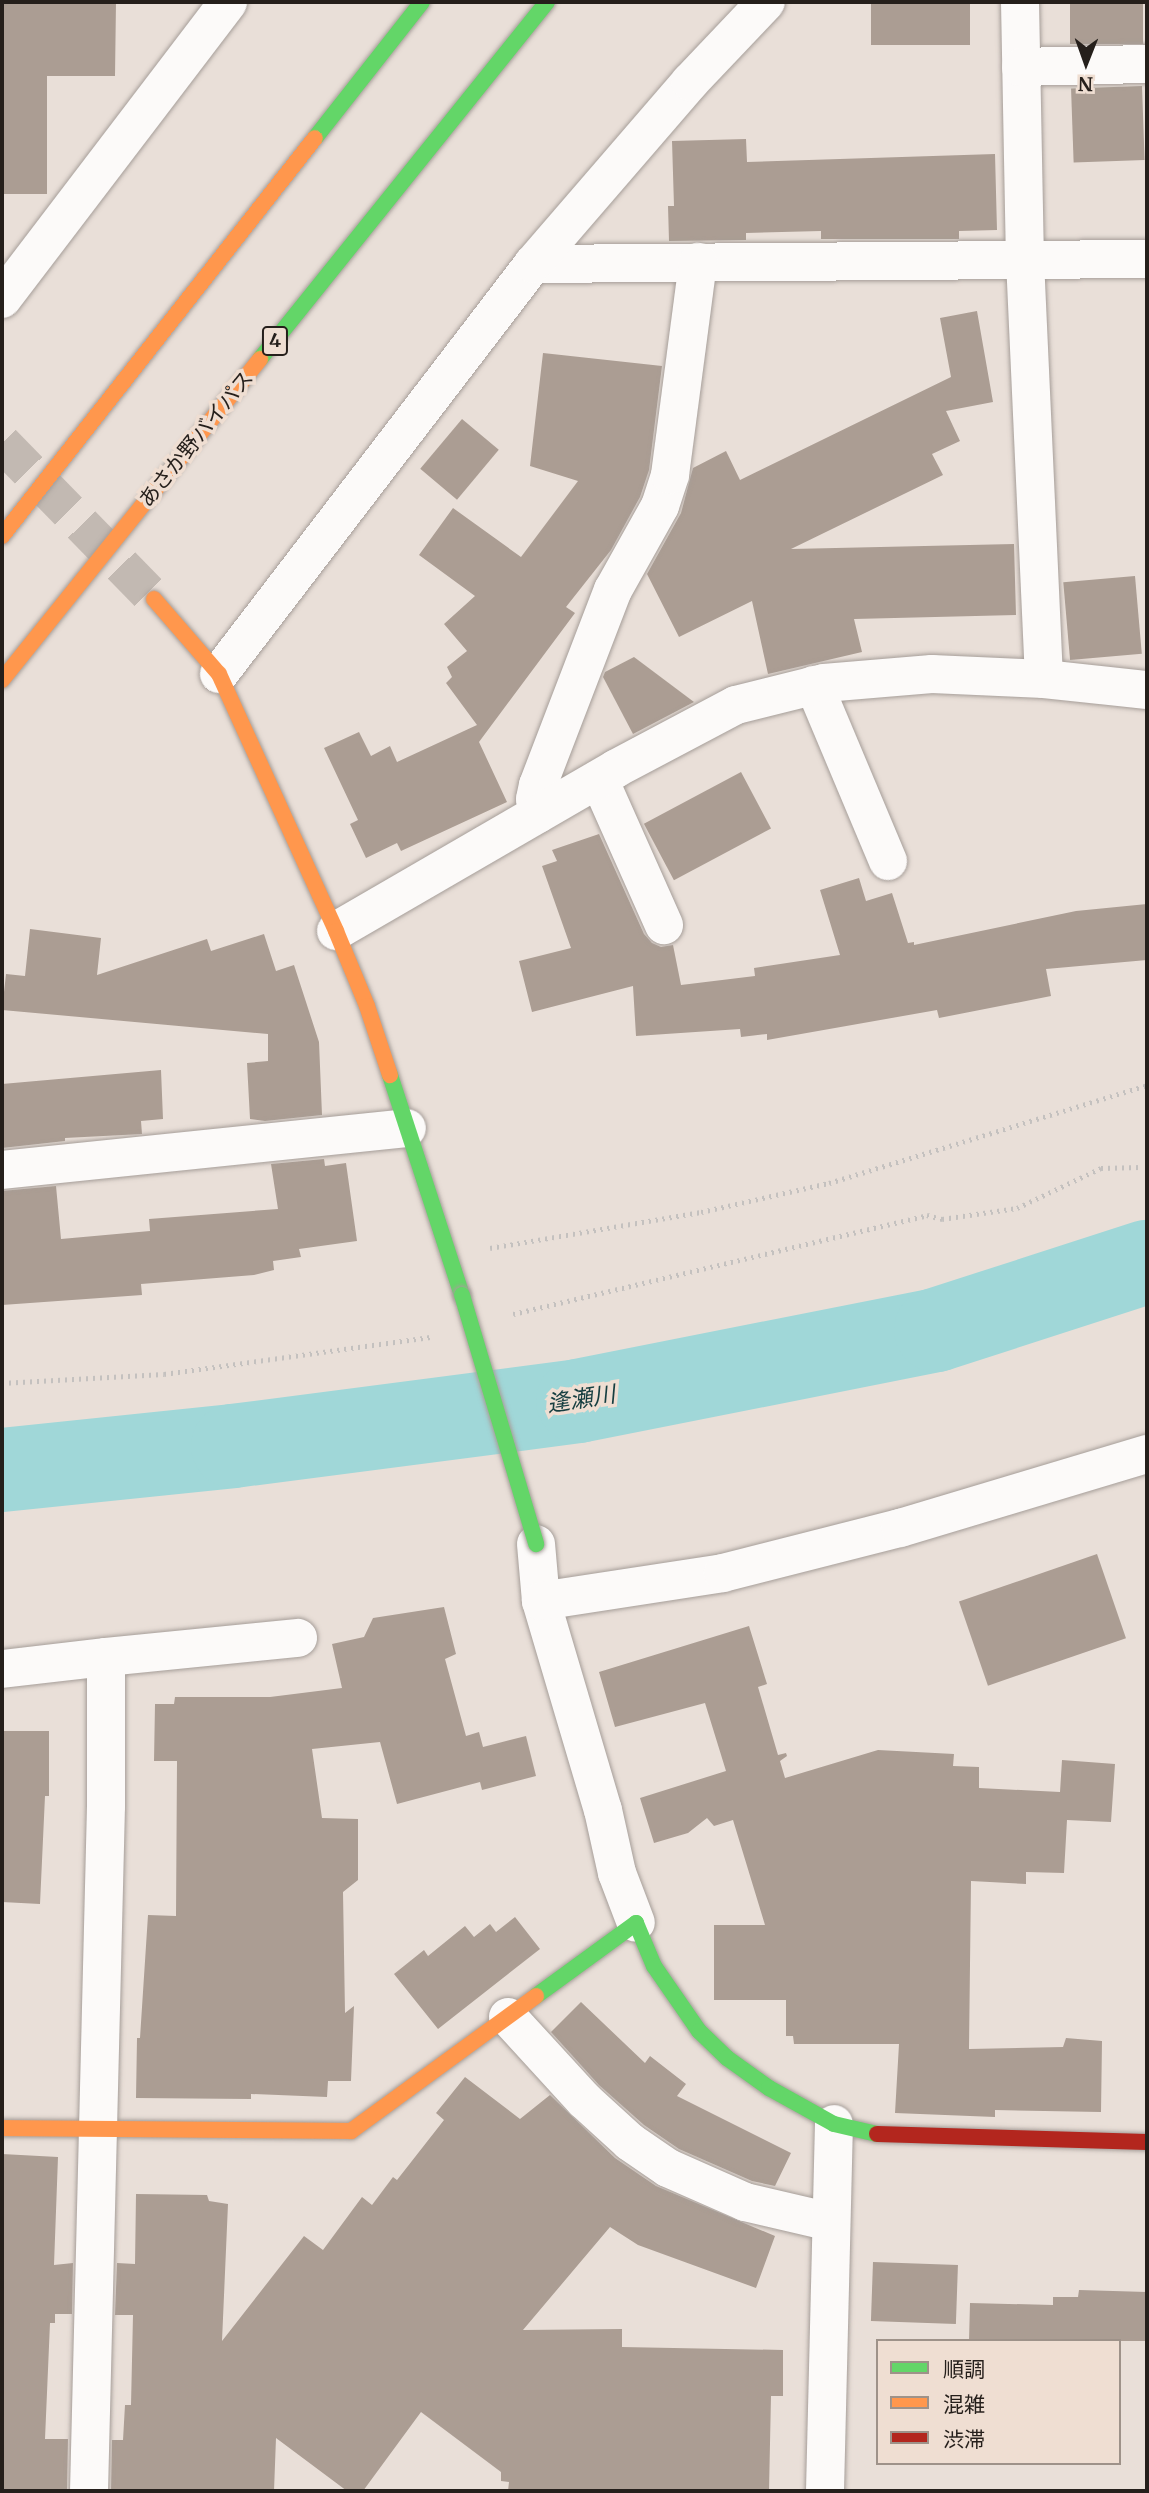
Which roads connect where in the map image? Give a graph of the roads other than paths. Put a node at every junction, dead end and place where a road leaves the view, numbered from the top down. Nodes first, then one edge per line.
1 (228, 2) edge
2 (422, 2) edge
3 (547, 2) edge
4 (765, 2) edge
5 (1020, 2) edge
6 (1147, 64) edge
7 (1021, 67) junction
8 (1147, 259) edge
9 (1025, 260) junction
10 (698, 262) junction
11 (533, 264) junction
12 (5, 288) edge
13 (2, 536) edge
14 (154, 599) tunnel mouth
15 (219, 674) junction
16 (1044, 679) junction
17 (2, 680) edge
18 (814, 685) junction
19 (1147, 690) edge
20 (599, 779) junction
21 (538, 814) junction
22 (888, 861) dead end
23 (664, 925) dead end
24 (336, 931) junction
25 (407, 1128) junction
26 (2, 1170) edge
27 (1147, 1454) edge
28 (536, 1544) joint
29 (541, 1601) junction
30 (298, 1638) dead end
31 (106, 1657) junction
32 (2, 1669) edge
33 (636, 1923) junction
34 (508, 2017) junction
35 (834, 2124) junction
36 (2, 2128) edge
37 (98, 2129) junction
38 (1147, 2141) edge
39 (831, 2221) junction
40 (89, 2491) edge
41 (825, 2491) edge

1 - 12 street
2 - 13 main road
3 - 17 main road, あさか野バイパス / 4
4 - 11 street
5 - 7 street
6 - 7 street
7 - 9 street
8 - 9 street
9 - 10 street
9 - 16 street
10 - 11 street
10 - 21 street
11 - 15 street
14 - 15 main road
15 - 24 main road
16 - 18 street
16 - 19 street
18 - 20 street
18 - 22 street
20 - 21 street
20 - 23 street
21 - 24 street
24 - 25 main road
25 - 26 street
25 - 28 main road, bridge
27 - 29 street
28 - 29 street
29 - 33 street
30 - 31 street
31 - 32 street
31 - 37 street
33 - 34 main road
33 - 35 main road
34 - 37 main road
34 - 39 street
35 - 38 main road
35 - 39 street
36 - 37 main road
37 - 40 street
39 - 41 street

